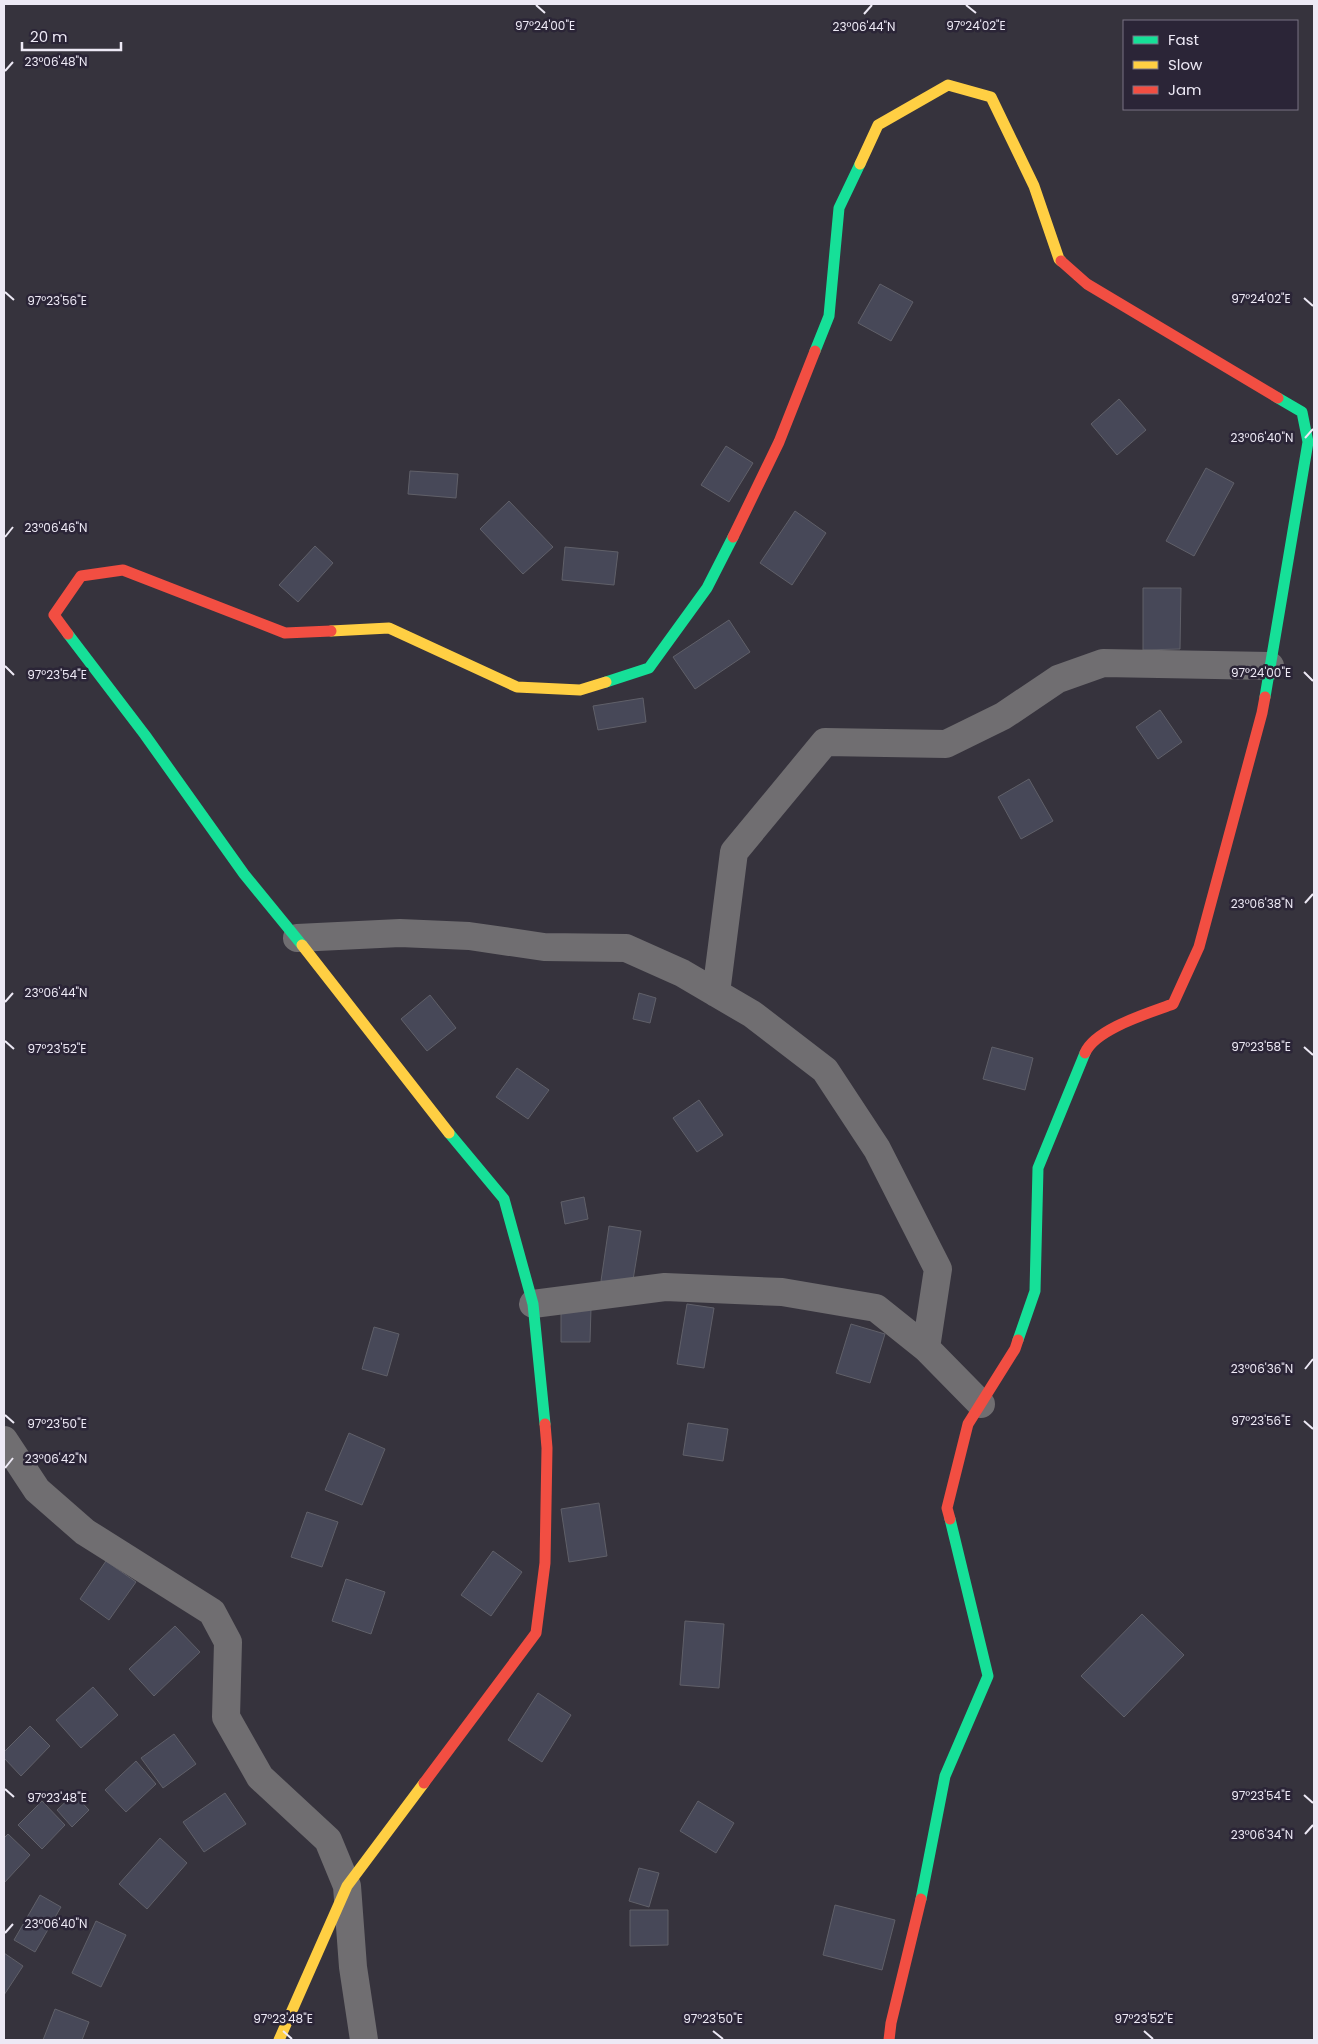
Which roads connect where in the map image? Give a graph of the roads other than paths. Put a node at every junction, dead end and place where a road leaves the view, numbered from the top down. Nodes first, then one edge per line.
1 (1270, 666) junction
2 (297, 938) junction
3 (716, 993) junction
4 (533, 1304) junction
5 (926, 1348) junction
6 (981, 1404) junction
7 (4, 1440) edge
8 (347, 1886) junction
9 (279, 2040) edge
10 (364, 2040) edge
11 (889, 2040) edge

1 - 2 street
1 - 3 street
1 - 6 street
2 - 3 street
2 - 4 street
3 - 5 street
4 - 5 street
4 - 8 street
5 - 6 street
6 - 11 street
7 - 8 street
8 - 9 street
8 - 10 street

